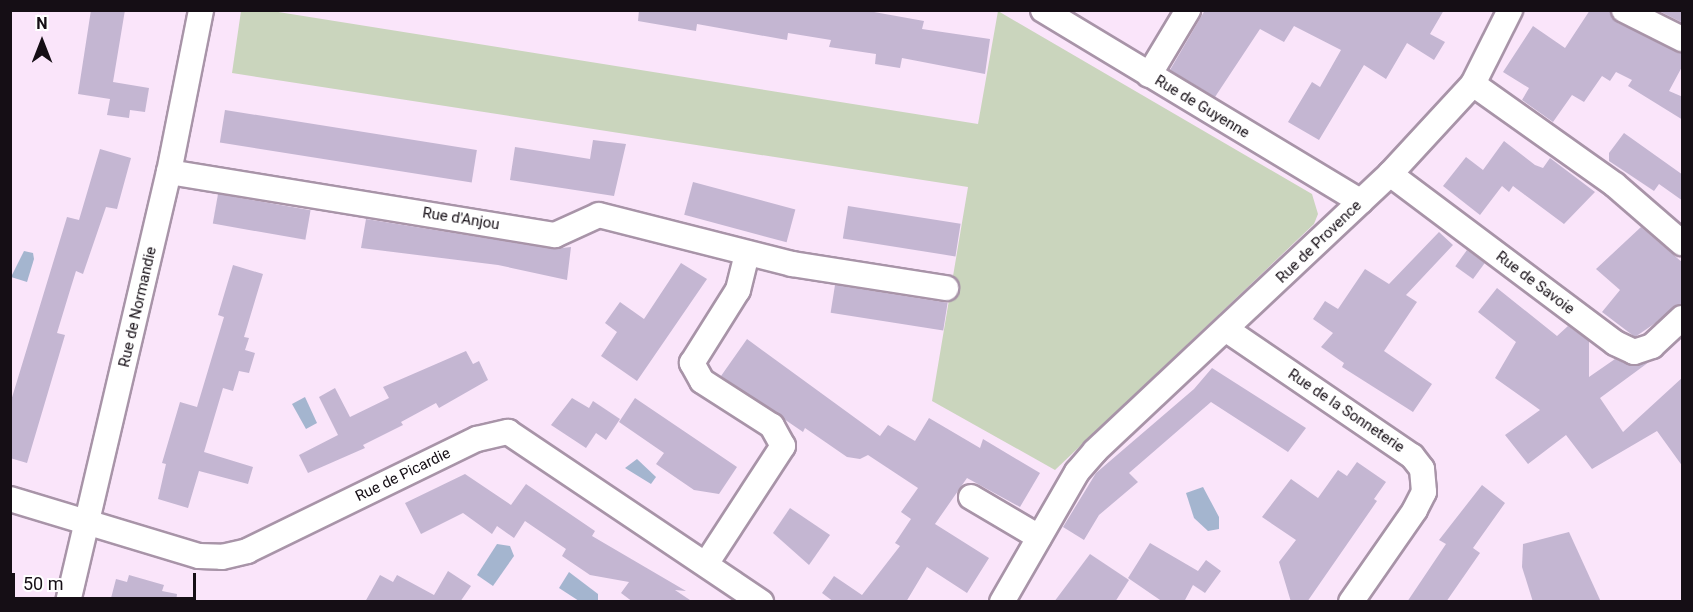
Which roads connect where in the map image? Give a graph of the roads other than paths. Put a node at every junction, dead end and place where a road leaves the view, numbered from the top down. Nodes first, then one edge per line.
1 (201, 10) edge
2 (1043, 10) edge
3 (1188, 10) edge
4 (1510, 10) edge
5 (1624, 10) edge
6 (1683, 39) edge
7 (1149, 75) junction
8 (1473, 84) junction
9 (169, 172) junction
10 (1390, 174) junction
11 (1361, 202) junction
12 (1683, 243) edge
13 (747, 253) junction
14 (946, 288) dead end
15 (1683, 318) edge
16 (1227, 330) junction
17 (971, 497) dead end
18 (10, 499) edge
19 (88, 523) junction
20 (1039, 537) junction
21 (706, 564) junction
22 (68, 602) edge
23 (761, 602) edge
24 (1002, 602) edge
25 (1352, 602) edge

1 - 9 street, Rue de Normandie
2 - 7 street, Rue de Guyenne
3 - 7 street
4 - 8 street, Rue de Provence
5 - 6 street
7 - 11 street, Rue de Guyenne
8 - 10 street, Rue de Provence
8 - 12 street
9 - 13 street, Rue d'Anjou
9 - 19 street, Rue de Normandie
10 - 11 street, Rue de Provence
10 - 15 street, Rue de Savoie
11 - 16 street, Rue de Provence
13 - 14 street, Rue d'Anjou
13 - 21 street
16 - 20 street, Rue de Provence
16 - 25 street, Rue de la Sonneterie
17 - 20 street
18 - 19 street, Rue de Picardie
19 - 21 street, Rue de Picardie
19 - 22 street, Rue de Normandie
20 - 24 street, Rue de Provence
21 - 23 street, Rue de Picardie

